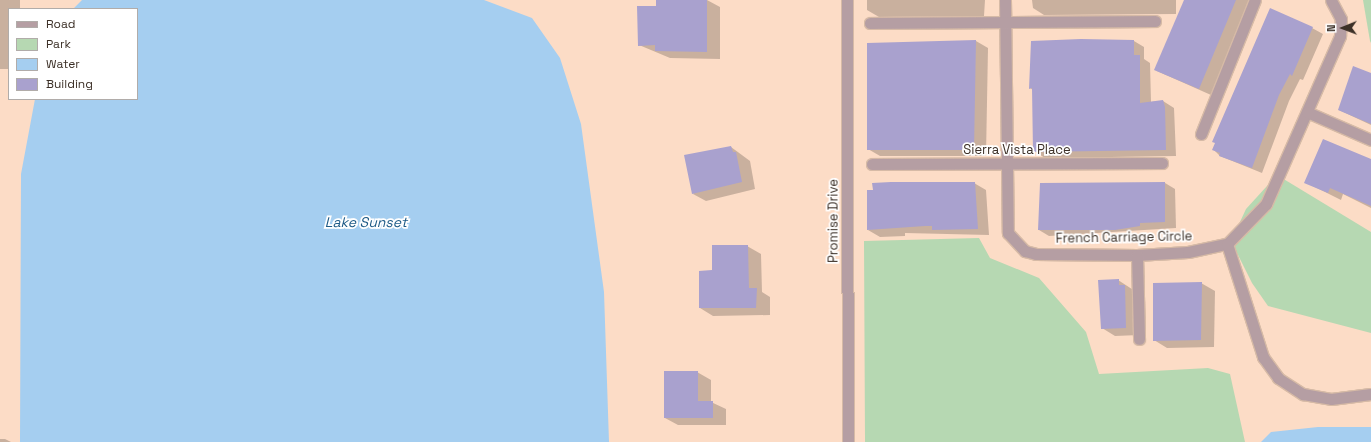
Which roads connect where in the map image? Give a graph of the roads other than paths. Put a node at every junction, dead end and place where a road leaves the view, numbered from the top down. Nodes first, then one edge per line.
1 (847, 0) edge
2 (1005, 0) edge
3 (1256, 0) edge
4 (1331, 0) edge
5 (1155, 22) dead end
6 (870, 23) dead end
7 (1006, 23) junction
8 (1307, 112) junction
9 (1201, 134) dead end
10 (1371, 140) edge
11 (1162, 163) dead end
12 (872, 164) dead end
13 (1008, 164) junction
14 (1226, 244) junction
15 (1137, 255) junction
16 (1139, 339) dead end
17 (1371, 394) edge
18 (848, 442) edge

1 - 18 street, Promise Drive
2 - 7 street, French Carriage Circle
3 - 9 street
4 - 8 street
5 - 7 street
6 - 7 street
7 - 13 street, French Carriage Circle
8 - 10 street
8 - 14 street
11 - 13 street, Sierra Vista Place
12 - 13 street, Sierra Vista Place
13 - 15 street, French Carriage Circle
14 - 15 street, French Carriage Circle
14 - 17 street
15 - 16 street

